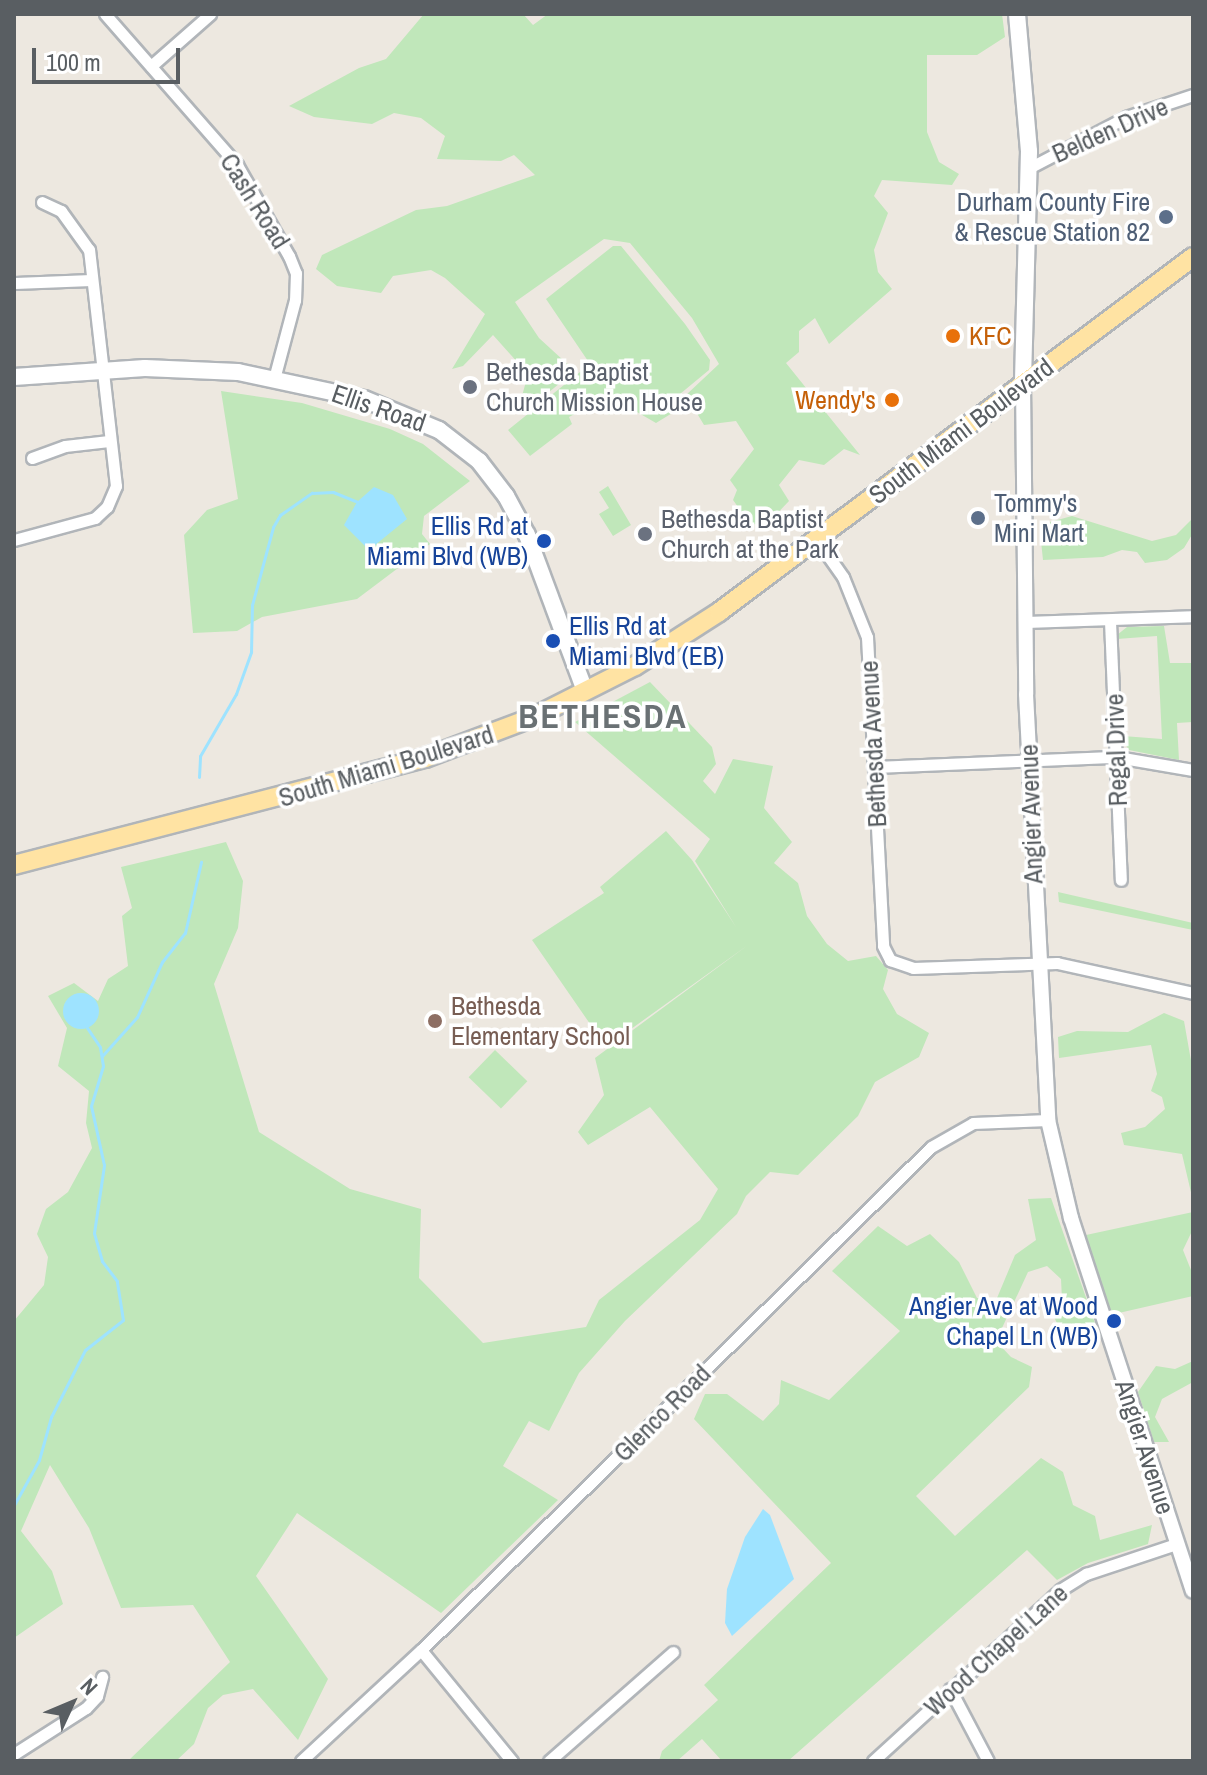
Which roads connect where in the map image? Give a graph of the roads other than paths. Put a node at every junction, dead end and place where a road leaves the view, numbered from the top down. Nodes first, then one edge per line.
1 (105, 14) edge
2 (210, 14) edge
3 (1017, 14) edge
4 (151, 66) junction
5 (1193, 95) edge
6 (1029, 168) junction
7 (42, 202) dead end
8 (1193, 257) edge
9 (92, 280) junction
10 (14, 283) edge
11 (100, 372) junction
12 (14, 377) edge
13 (274, 379) junction
14 (1023, 383) junction
15 (109, 441) junction
16 (32, 458) dead end
17 (14, 540) edge
18 (817, 540) junction
19 (1193, 616) edge
20 (1110, 621) junction
21 (1024, 622) junction
22 (585, 691) junction
23 (1117, 757) junction
24 (1029, 761) junction
25 (875, 767) junction
26 (1193, 770) edge
27 (14, 865) edge
28 (1121, 880) dead end
29 (1037, 962) junction
30 (1193, 993) edge
31 (1048, 1120) junction
32 (1176, 1544) junction
33 (1193, 1591) edge
34 (421, 1650) junction
35 (673, 1652) dead end
36 (102, 1677) dead end
37 (950, 1689) junction
38 (14, 1754) edge
39 (301, 1761) edge
40 (512, 1761) edge
41 (549, 1761) edge
42 (873, 1761) edge
43 (988, 1761) edge

1 - 4 street, Cash Road
2 - 4 street
3 - 6 main road, Angier Avenue
4 - 13 street, Cash Road
5 - 6 street, Belden Drive
6 - 14 main road, Angier Avenue
7 - 9 street
8 - 14 main road, South Miami Boulevard
9 - 10 street
9 - 11 street
11 - 12 main road, Ellis Road
11 - 13 main road, Ellis Road
11 - 15 street
13 - 22 main road, Ellis Road
14 - 18 main road, South Miami Boulevard
14 - 21 street, Angier Avenue
15 - 16 street
15 - 17 street
18 - 22 main road, South Miami Boulevard
18 - 25 street, Bethesda Avenue
19 - 20 street
20 - 21 street
20 - 23 street, Regal Drive
21 - 24 street, Angier Avenue
22 - 27 main road, South Miami Boulevard
23 - 24 street
23 - 26 street
23 - 28 street, Regal Drive
24 - 25 street
24 - 29 street, Angier Avenue
25 - 29 street, Bethesda Avenue
29 - 30 street
29 - 31 street, Angier Avenue
31 - 32 street, Angier Avenue
31 - 34 street, Glenco Road
32 - 33 street, Angier Avenue
32 - 37 street, Wood Chapel Lane
34 - 39 street, Glenco Road
34 - 40 street
35 - 41 street
36 - 38 street
37 - 42 street, Wood Chapel Lane
37 - 43 street

